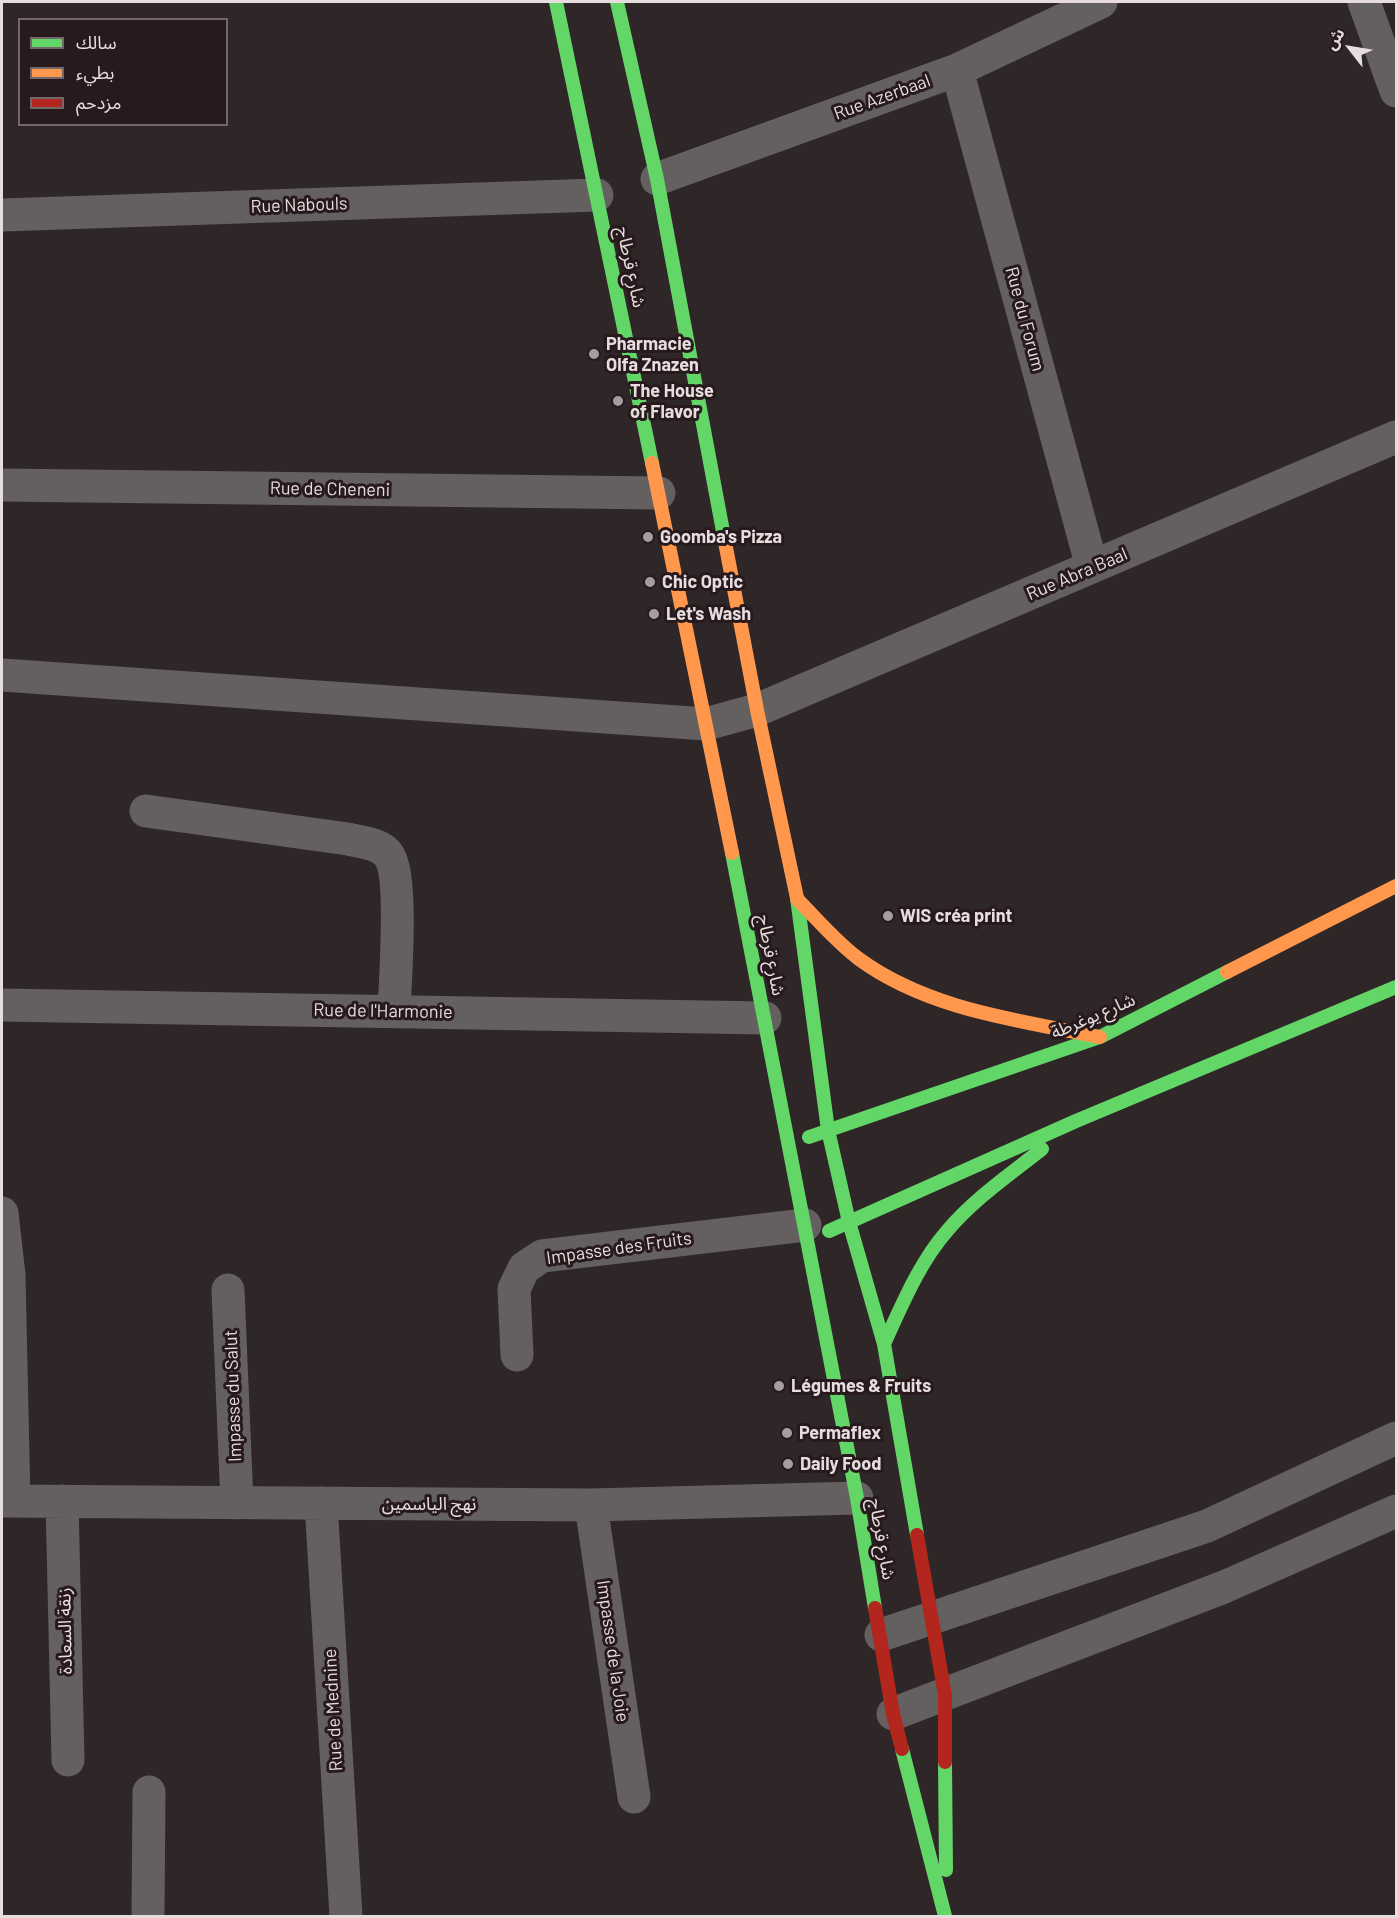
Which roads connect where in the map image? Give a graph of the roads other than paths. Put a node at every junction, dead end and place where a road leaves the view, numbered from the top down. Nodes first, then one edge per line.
1 (556, 2) edge
2 (618, 2) edge
3 (1101, 2) edge
4 (1364, 2) edge
5 (957, 70) junction
6 (1396, 86) edge
7 (657, 179) junction
8 (597, 195) junction
9 (2, 215) edge
10 (1396, 437) edge
11 (2, 485) edge
12 (659, 493) junction
13 (1092, 567) junction
14 (2, 675) edge
15 (757, 710) junction
16 (706, 724) junction
17 (146, 811) dead end
18 (1396, 886) edge
19 (797, 899) junction
20 (1396, 987) edge
21 (2, 1005) edge
22 (394, 1011) junction
23 (765, 1018) junction
24 (1100, 1037) junction
25 (1076, 1121) junction
26 (828, 1130) junction
27 (789, 1144) junction
28 (2, 1213) edge
29 (849, 1222) junction
30 (806, 1232) junction
31 (5, 1276) edge
32 (228, 1290) dead end
33 (884, 1344) junction
34 (517, 1355) dead end
35 (1396, 1438) edge
36 (856, 1498) junction
37 (8, 1501) edge
38 (62, 1501) junction
39 (237, 1503) junction
40 (321, 1503) junction
41 (591, 1505) junction
42 (1396, 1511) edge
43 (931, 1619) junction
44 (881, 1635) junction
45 (945, 1695) junction
46 (893, 1714) junction
47 (68, 1760) dead end
48 (148, 1792) dead end
49 (634, 1797) dead end
50 (148, 1917) edge
51 (346, 1917) edge
52 (946, 1917) edge

1 - 8 street, شارع قرطاج
2 - 7 street, شارع قرطاج
3 - 5 street, Rue Azerbaal
4 - 6 street
5 - 7 street, Rue Azerbaal
5 - 13 street, Rue du Forum
7 - 15 street, شارع قرطاج
8 - 9 street, Rue Nabouls
8 - 12 street, شارع قرطاج
10 - 13 street, Rue Abra Baal
11 - 12 street, Rue de Cheneni
12 - 16 street, شارع قرطاج
13 - 15 street, Rue Abra Baal
14 - 16 street, Rue Abra Baal
15 - 16 street, Rue Abra Baal
15 - 19 street, شارع قرطاج
16 - 23 street, شارع قرطاج
17 - 22 street
18 - 24 street, شارع يوغرطة
19 - 24 street
19 - 26 street, شارع قرطاج
20 - 25 street
21 - 22 street, Rue de l'Harmonie
22 - 23 street, Rue de l'Harmonie
23 - 27 street, شارع قرطاج
24 - 26 street, شارع يوغرطة
25 - 29 street
25 - 33 street
26 - 27 street, شارع يوغرطة
26 - 29 street, شارع قرطاج
27 - 30 street, شارع قرطاج
28 - 31 street
29 - 30 street
29 - 33 street, شارع قرطاج
30 - 34 street, Impasse des Fruits
30 - 36 street, شارع قرطاج
31 - 37 street
32 - 39 street, Impasse du Salut
33 - 43 street, شارع قرطاج
35 - 43 street
36 - 41 street, نهج الياسمين
36 - 44 street, شارع قرطاج
37 - 38 street, نهج الياسمين
38 - 39 street, نهج الياسمين
38 - 47 street, زنقة السعادة
39 - 40 street, نهج الياسمين
40 - 41 street, نهج الياسمين
40 - 51 street, Rue de Mednine
41 - 49 street, Impasse de la Joie
42 - 45 street
43 - 44 street
43 - 45 street, شارع قرطاج
44 - 46 street, شارع قرطاج
45 - 46 street
45 - 52 street, شارع قرطاج
46 - 52 street, شارع قرطاج
48 - 50 street

